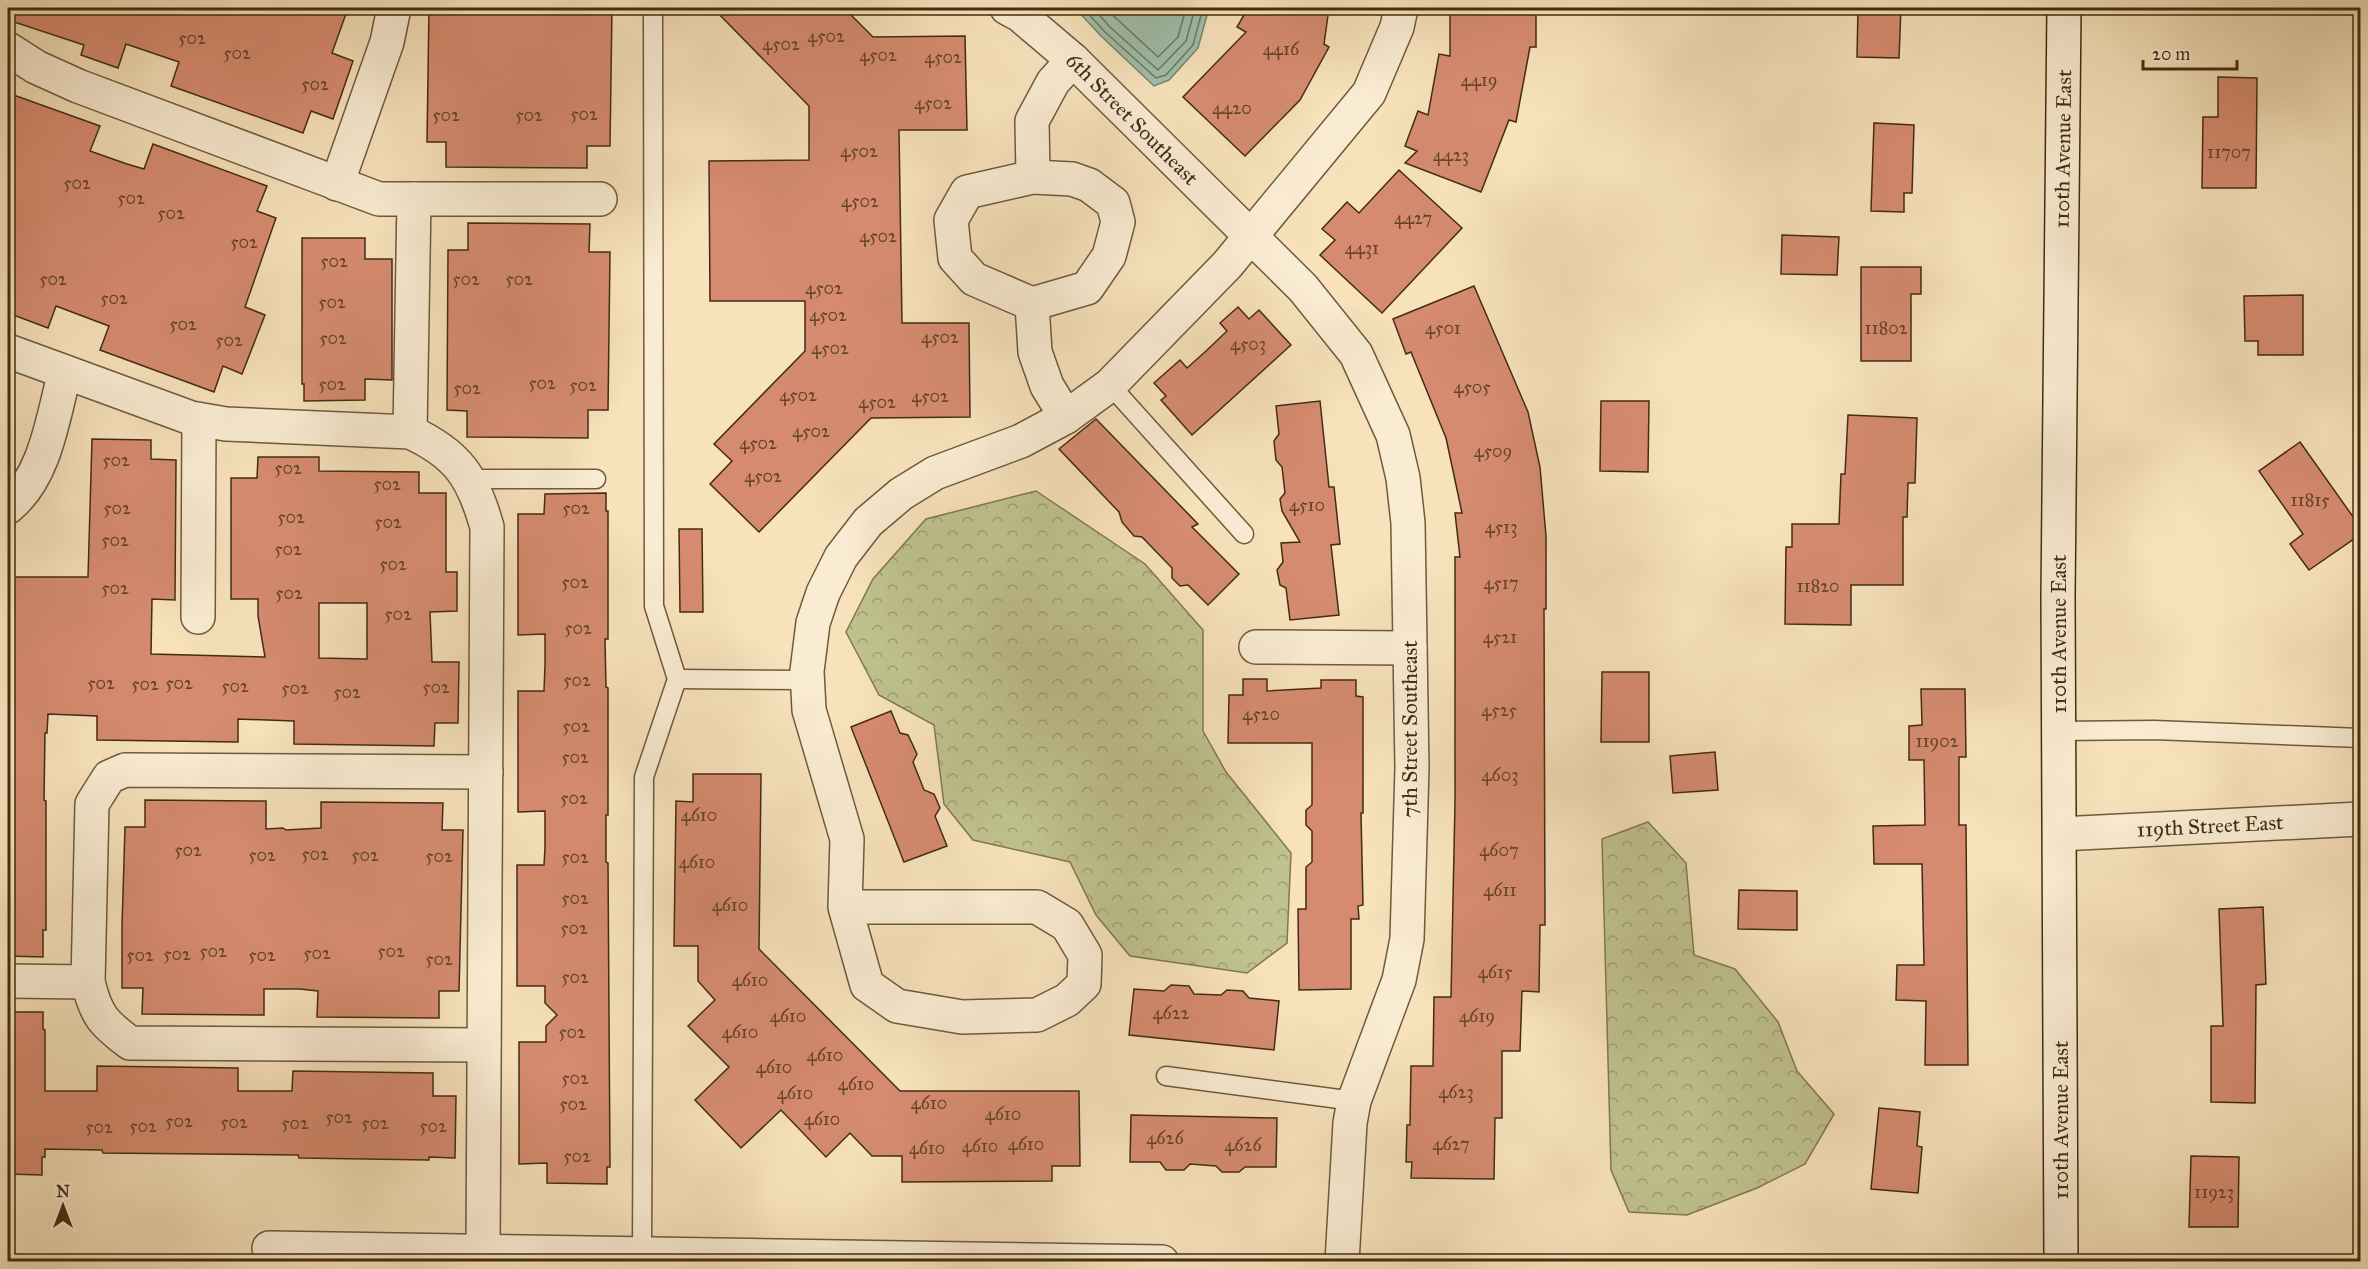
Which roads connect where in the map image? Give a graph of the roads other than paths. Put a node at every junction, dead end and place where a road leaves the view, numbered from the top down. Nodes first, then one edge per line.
1 (394, 8) edge
2 (653, 8) edge
3 (1007, 8) edge
4 (1401, 8) edge
5 (2064, 8) edge
6 (8, 49) edge
7 (1073, 60) junction
8 (1033, 177) junction
9 (337, 184) junction
10 (414, 199) junction
11 (600, 199) dead end
12 (1251, 237) junction
13 (1032, 304) junction
14 (8, 351) edge
15 (65, 372) junction
16 (1110, 385) junction
17 (1066, 417) junction
18 (199, 420) junction
19 (410, 432) junction
20 (468, 479) junction
21 (596, 479) dead end
22 (8, 507) edge
23 (1244, 534) dead end
24 (198, 617) dead end
25 (1256, 646) dead end
26 (1410, 648) junction
27 (677, 679) junction
28 (807, 680) junction
29 (2059, 731) junction
30 (2361, 738) edge
31 (486, 772) junction
32 (2361, 819) edge
33 (2060, 834) junction
34 (845, 907) junction
35 (8, 981) edge
36 (88, 982) junction
37 (484, 1045) junction
38 (1166, 1076) dead end
39 (1354, 1101) junction
40 (269, 1248) dead end
41 (483, 1252) junction
42 (642, 1254) junction
43 (399, 1256) edge
44 (874, 1259) edge
45 (1162, 1262) edge
46 (1342, 1262) edge
47 (2061, 1262) edge

1 - 9 street
2 - 27 lane
3 - 7 street, 6th Street Southeast
4 - 12 street
5 - 29 street, 110th Avenue East
6 - 9 street
7 - 8 street
7 - 12 street, 6th Street Southeast
8 - 13 street
8 - 13 street
9 - 10 street
10 - 11 street
10 - 19 street
12 - 16 street
12 - 26 street, 7th Street Southeast
13 - 17 street
14 - 15 street
15 - 18 street
15 - 22 street
16 - 17 street
16 - 23 lane
17 - 28 street
18 - 19 street
18 - 24 street
19 - 20 street
20 - 21 lane
20 - 31 street
25 - 26 street
26 - 39 street, 7th Street Southeast
27 - 28 lane
27 - 42 lane
28 - 34 street
29 - 30 lane
29 - 33 street, 110th Avenue East
31 - 36 street
31 - 37 street
32 - 33 street, 119th Street East
33 - 47 street, 110th Avenue East
34 - 34 street
35 - 36 street
36 - 37 street
37 - 41 street
38 - 39 lane
39 - 46 street, 7th Street Southeast
40 - 43 street
41 - 42 street
41 - 43 street
42 - 44 street
44 - 45 street

